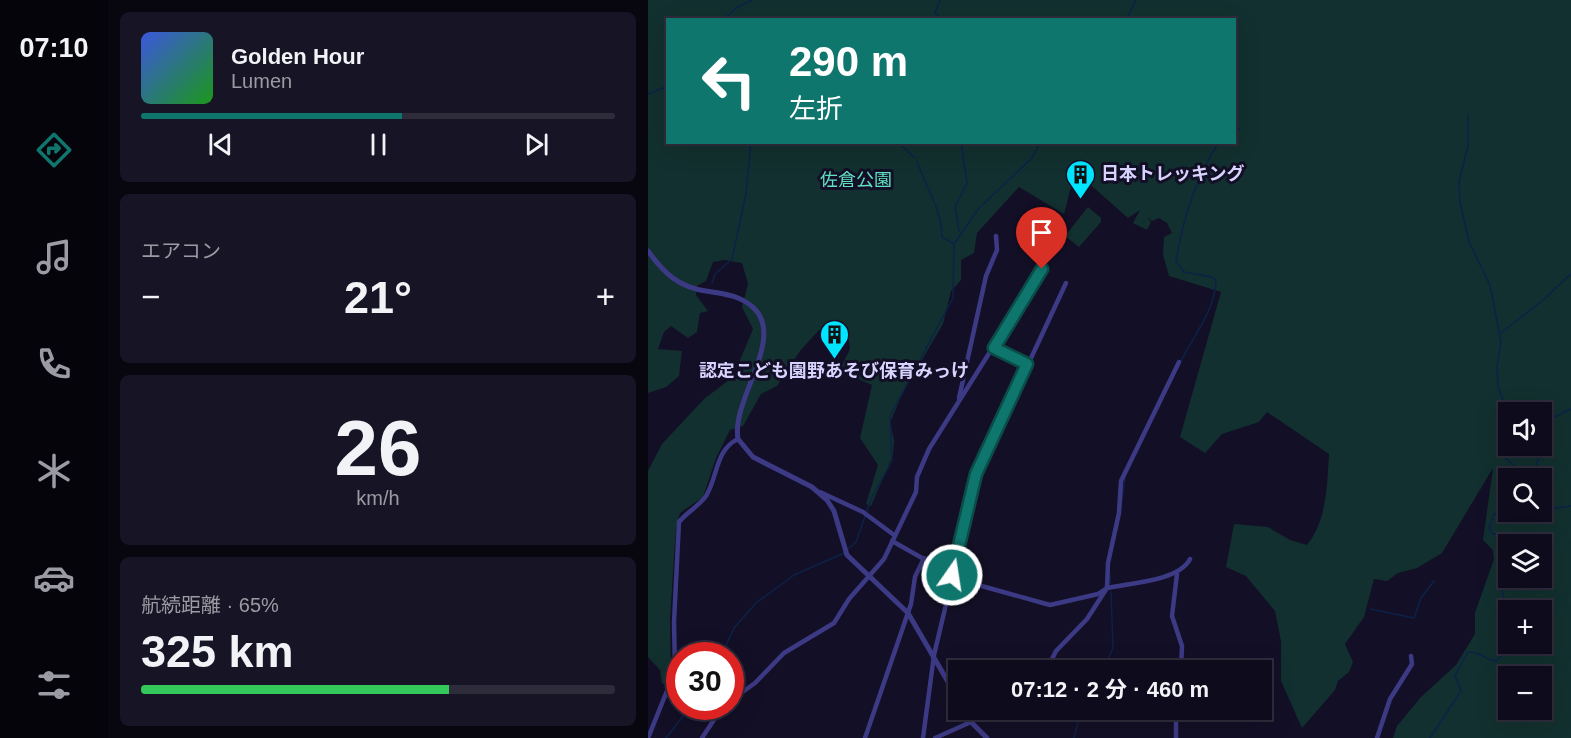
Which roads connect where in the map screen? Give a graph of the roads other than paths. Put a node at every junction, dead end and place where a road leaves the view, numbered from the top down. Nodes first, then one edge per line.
1 (996, 236) dead end
2 (648, 251) edge
3 (1042, 269) dead end
4 (1066, 283) dead end
5 (994, 348) junction
6 (1179, 362) dead end
7 (1027, 364) junction
8 (958, 401) junction
9 (738, 439) junction
10 (820, 492) junction
11 (893, 538) junction
12 (924, 558) junction
13 (1190, 559) dead end
14 (1177, 574) junction
15 (952, 576) junction
16 (869, 577) junction
17 (1107, 588) junction
18 (908, 614) junction
19 (934, 656) junction
20 (1411, 656) dead end
21 (1052, 660) edge
22 (1181, 660) edge
23 (948, 681) edge
24 (744, 691) edge
25 (714, 720) edge
26 (974, 720) edge
27 (1176, 720) edge
28 (971, 722) junction
29 (648, 738) edge
30 (702, 738) edge
31 (865, 738) edge
32 (923, 738) edge
33 (935, 738) edge
34 (985, 738) edge
35 (1176, 738) edge
36 (1377, 738) edge

1 - 8 street
2 - 9 street
3 - 5 street
4 - 7 street
5 - 7 street
5 - 8 street
6 - 17 street
7 - 15 street
8 - 11 street
9 - 10 street
9 - 29 street
10 - 11 street
10 - 16 street
11 - 12 street
11 - 16 street
12 - 15 street
12 - 18 street
13 - 14 street
14 - 17 street
14 - 22 street
15 - 17 street
15 - 19 street
16 - 18 street
16 - 24 street
17 - 21 street
18 - 19 street
18 - 31 street
19 - 23 street
19 - 32 street
20 - 36 street
25 - 30 street
26 - 28 street
27 - 35 street
28 - 33 street
28 - 34 street

